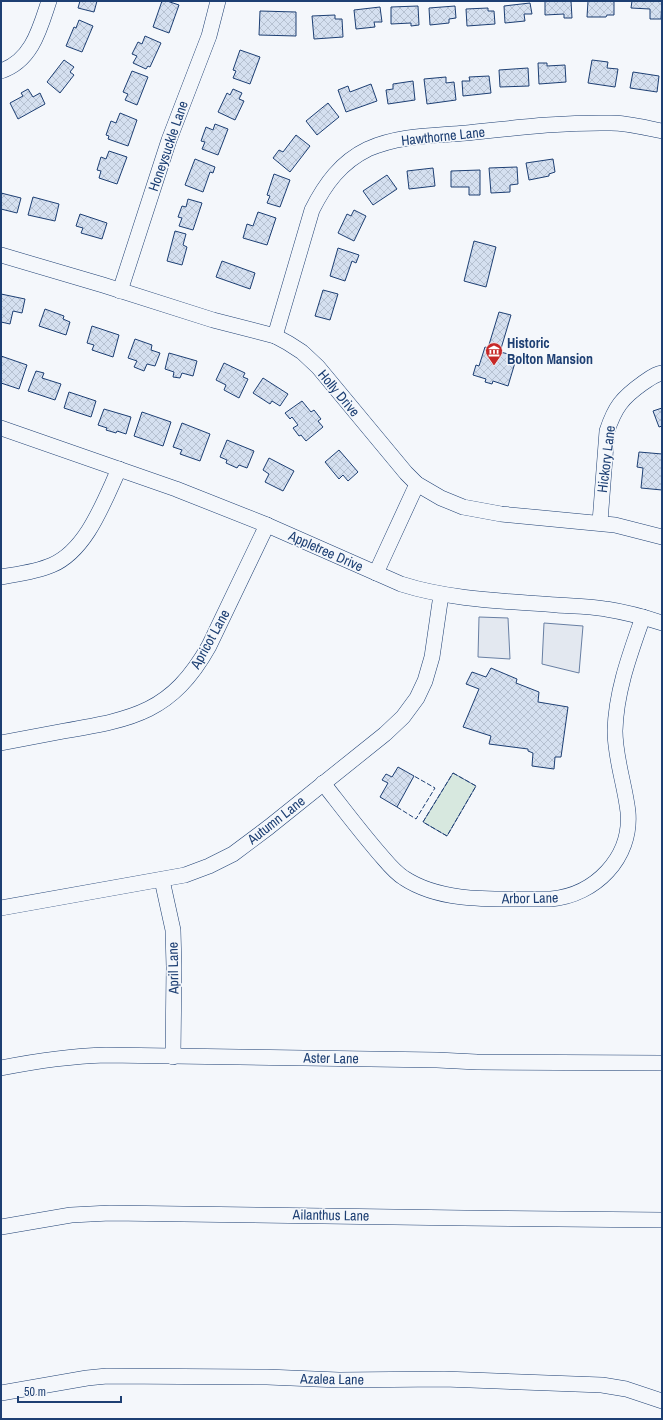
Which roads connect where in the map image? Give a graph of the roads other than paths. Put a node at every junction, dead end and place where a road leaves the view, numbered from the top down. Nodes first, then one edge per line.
1 (49, 1) edge
2 (218, 1) edge
3 (1, 71) edge
4 (662, 131) edge
5 (1, 255) edge
6 (120, 291) junction
7 (275, 336) junction
8 (662, 373) edge
9 (1, 428) edge
10 (119, 469) junction
11 (417, 484) junction
12 (600, 522) junction
13 (267, 525) junction
14 (662, 537) edge
15 (376, 573) junction
16 (1, 577) edge
17 (441, 595) junction
18 (643, 617) junction
19 (662, 623) edge
20 (1, 743) edge
21 (323, 783) junction
22 (162, 880) junction
23 (1, 908) edge
24 (173, 1057) junction
25 (662, 1063) edge
26 (1, 1068) edge
27 (662, 1220) edge
28 (1, 1227) edge
29 (1, 1393) edge
30 (662, 1401) edge

1 - 3 street
2 - 6 street, Honeysuckle Lane
4 - 7 street, Hawthorne Lane
5 - 6 street, Holly Drive
6 - 7 street, Holly Drive
7 - 11 street, Holly Drive
8 - 12 street, Hickory Lane
9 - 10 street, Appletree Drive
10 - 13 street, Appletree Drive
10 - 16 street
11 - 12 street, Holly Drive
11 - 15 street
12 - 14 street, Holly Drive
13 - 15 street, Appletree Drive
13 - 20 street, Apricot Lane
15 - 17 street, Appletree Drive
17 - 18 street, Appletree Drive
17 - 21 street, Autumn Lane
18 - 19 street, Appletree Drive
18 - 21 street, Arbor Lane
21 - 22 street, Autumn Lane
22 - 23 street, Autumn Lane
22 - 24 street, April Lane
24 - 25 street, Aster Lane
24 - 26 street, Aster Lane
27 - 28 street, Ailanthus Lane
29 - 30 street, Azalea Lane

